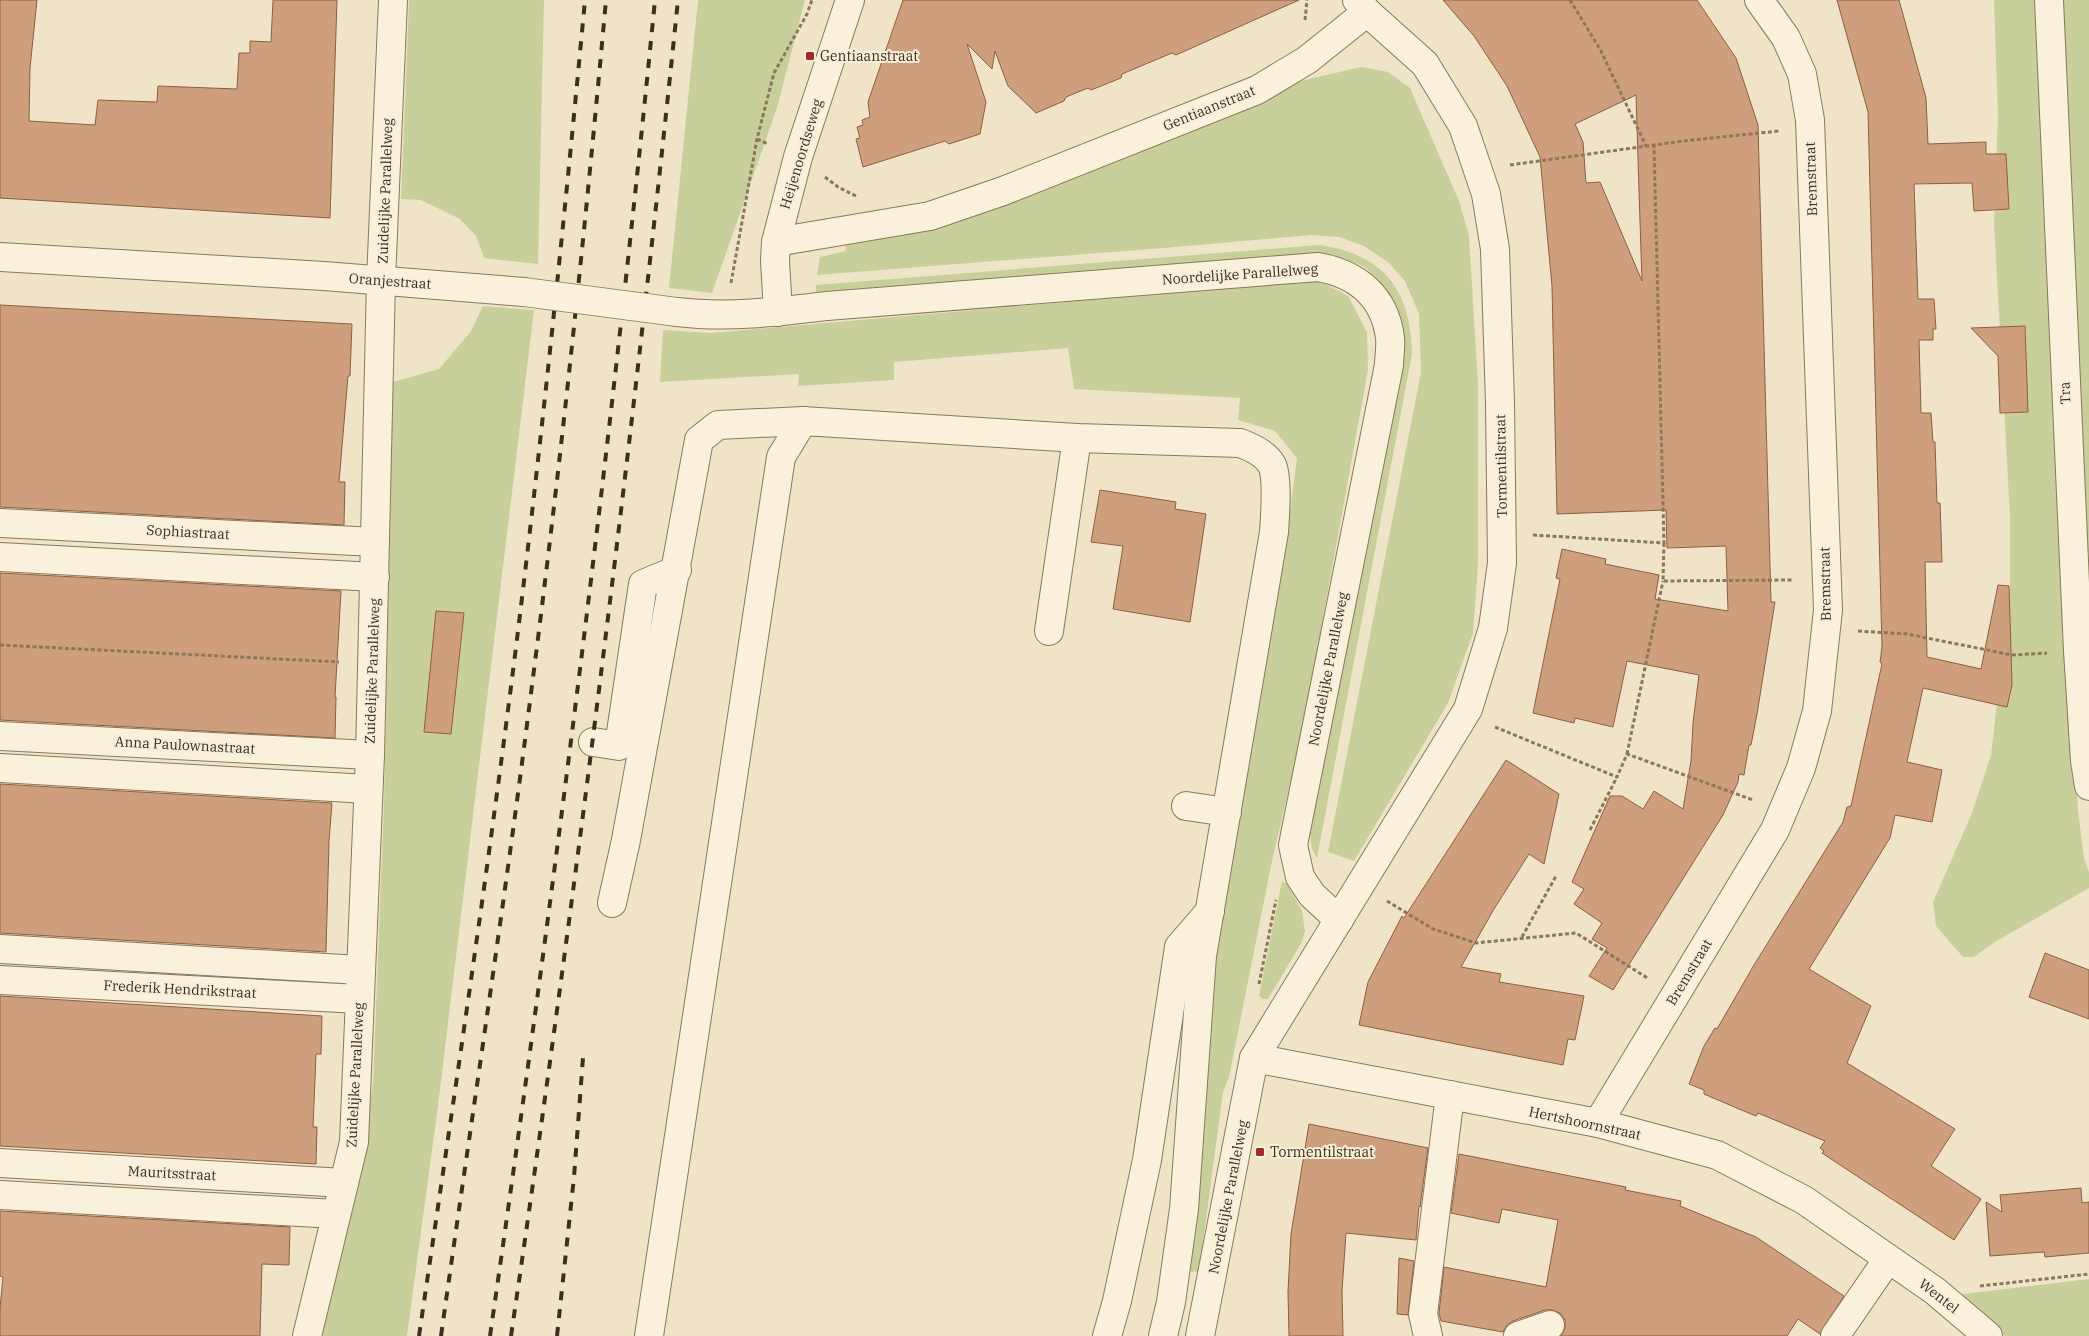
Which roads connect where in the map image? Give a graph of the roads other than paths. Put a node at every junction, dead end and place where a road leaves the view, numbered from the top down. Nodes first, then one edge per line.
1 (392, 0) edge
2 (850, 0) edge
3 (1759, 0) edge
4 (2049, 0) edge
5 (1362, 6) edge
6 (776, 242) junction
7 (0, 257) edge
8 (382, 280) junction
9 (778, 312) junction
10 (803, 421) junction
11 (1077, 438) junction
12 (0, 523) edge
13 (375, 542) junction
14 (0, 557) edge
15 (676, 570) junction
16 (375, 577) junction
17 (1049, 630) dead end
18 (0, 736) edge
19 (593, 742) dead end
20 (370, 755) junction
21 (0, 768) edge
22 (2089, 786) edge
23 (368, 789) junction
24 (1186, 806) dead end
25 (1227, 812) junction
26 (612, 902) dead end
27 (1210, 911) junction
28 (1339, 920) junction
29 (0, 949) edge
30 (360, 970) junction
31 (0, 980) edge
32 (359, 999) junction
33 (1254, 1058) junction
34 (1450, 1095) junction
35 (1598, 1123) junction
36 (0, 1162) edge
37 (344, 1183) junction
38 (0, 1195) edge
39 (336, 1214) junction
40 (1888, 1260) junction
41 (1171, 1302) junction
42 (1203, 1324) edge
43 (1550, 1325) dead end
44 (306, 1336) edge
45 (649, 1336) edge
46 (1107, 1336) edge
47 (1163, 1336) edge
48 (1428, 1336) edge
49 (1518, 1336) edge
50 (1835, 1336) edge
51 (1988, 1336) edge

1 - 8 street, Zuidelijke Parallelweg
2 - 6 street, Heijenoordseweg
3 - 35 street, Bremstraat
4 - 22 street, Tra
5 - 6 street, Gentiaanstraat
5 - 28 street, Tormentilstraat
6 - 9 street, Heijenoordseweg
7 - 8 street, Oranjestraat
8 - 9 street, Oranjestraat, bridge
8 - 13 street, Zuidelijke Parallelweg
9 - 28 street, Noordelijke Parallelweg
10 - 11 street
10 - 15 street
10 - 45 street
11 - 17 street
11 - 25 street
12 - 13 street, Sophiastraat
13 - 16 street, Zuidelijke Parallelweg
14 - 16 street
15 - 19 street
15 - 26 street
16 - 20 street, Zuidelijke Parallelweg
18 - 20 street, Anna Paulownastraat
20 - 23 street, Zuidelijke Parallelweg
21 - 23 street
23 - 30 street, Zuidelijke Parallelweg
24 - 25 street
25 - 27 street
27 - 41 street
27 - 46 street
28 - 33 street, Noordelijke Parallelweg
29 - 30 street
30 - 32 street, Zuidelijke Parallelweg
31 - 32 street, Frederik Hendrikstraat
32 - 37 street, Zuidelijke Parallelweg
33 - 34 street, Hertshoornstraat
33 - 42 street, Noordelijke Parallelweg
34 - 35 street, Hertshoornstraat
34 - 48 street
35 - 40 street, Hertshoornstraat
36 - 37 street, Mauritsstraat
37 - 39 street, Zuidelijke Parallelweg
38 - 39 street
39 - 44 street, Zuidelijke Parallelweg
40 - 50 street
40 - 51 street, Wentel
41 - 42 street
41 - 47 street
43 - 49 street

